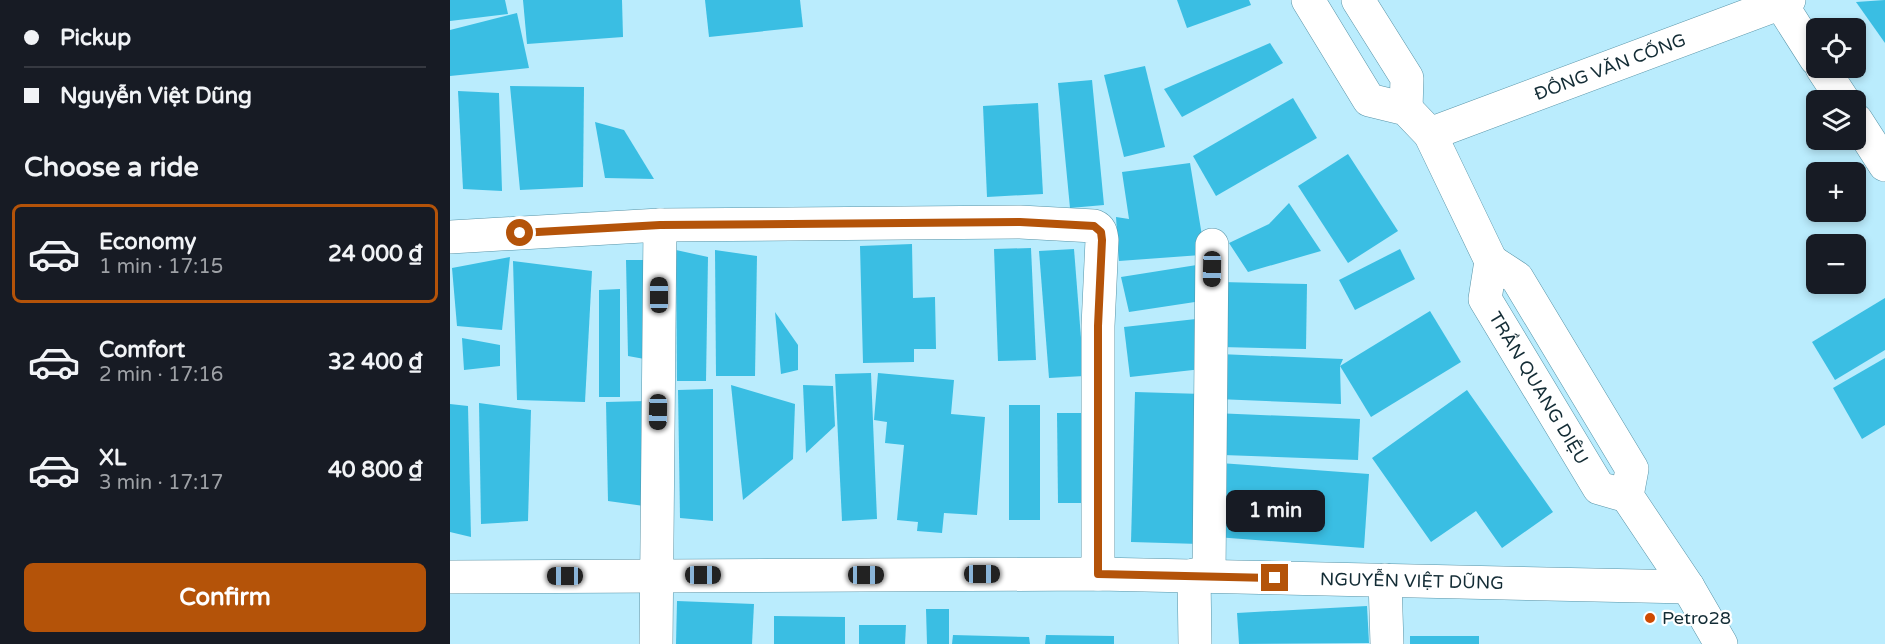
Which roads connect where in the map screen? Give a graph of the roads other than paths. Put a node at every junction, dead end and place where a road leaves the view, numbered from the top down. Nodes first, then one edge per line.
1 (1308, 0) edge
2 (1358, 0) edge
3 (1785, 2) edge
4 (1806, 41) edge
5 (1406, 109) junction
6 (1430, 134) junction
7 (1866, 136) edge
8 (1885, 165) edge
9 (660, 225) junction
10 (450, 237) edge
11 (1212, 245) dead end
12 (1098, 574) junction
13 (656, 576) junction
14 (1201, 576) junction
15 (450, 577) edge
16 (1385, 580) junction
17 (1688, 587) junction
18 (656, 644) edge
19 (1195, 644) edge
20 (1387, 644) edge
21 (1721, 644) edge

1 - 5 street
2 - 5 street
3 - 4 street
3 - 6 street, ĐỒNG VĂN CỐNG
5 - 6 street
6 - 17 street
7 - 8 street
9 - 10 street
9 - 12 street
9 - 13 street
11 - 14 street
12 - 13 street, NGUYỄN VIỆT DŨNG
12 - 14 street, NGUYỄN VIỆT DŨNG
13 - 15 street, NGUYỄN VIỆT DŨNG
13 - 18 street
14 - 16 street, NGUYỄN VIỆT DŨNG
14 - 19 street
16 - 17 street, NGUYỄN VIỆT DŨNG
16 - 20 street
17 - 21 street

